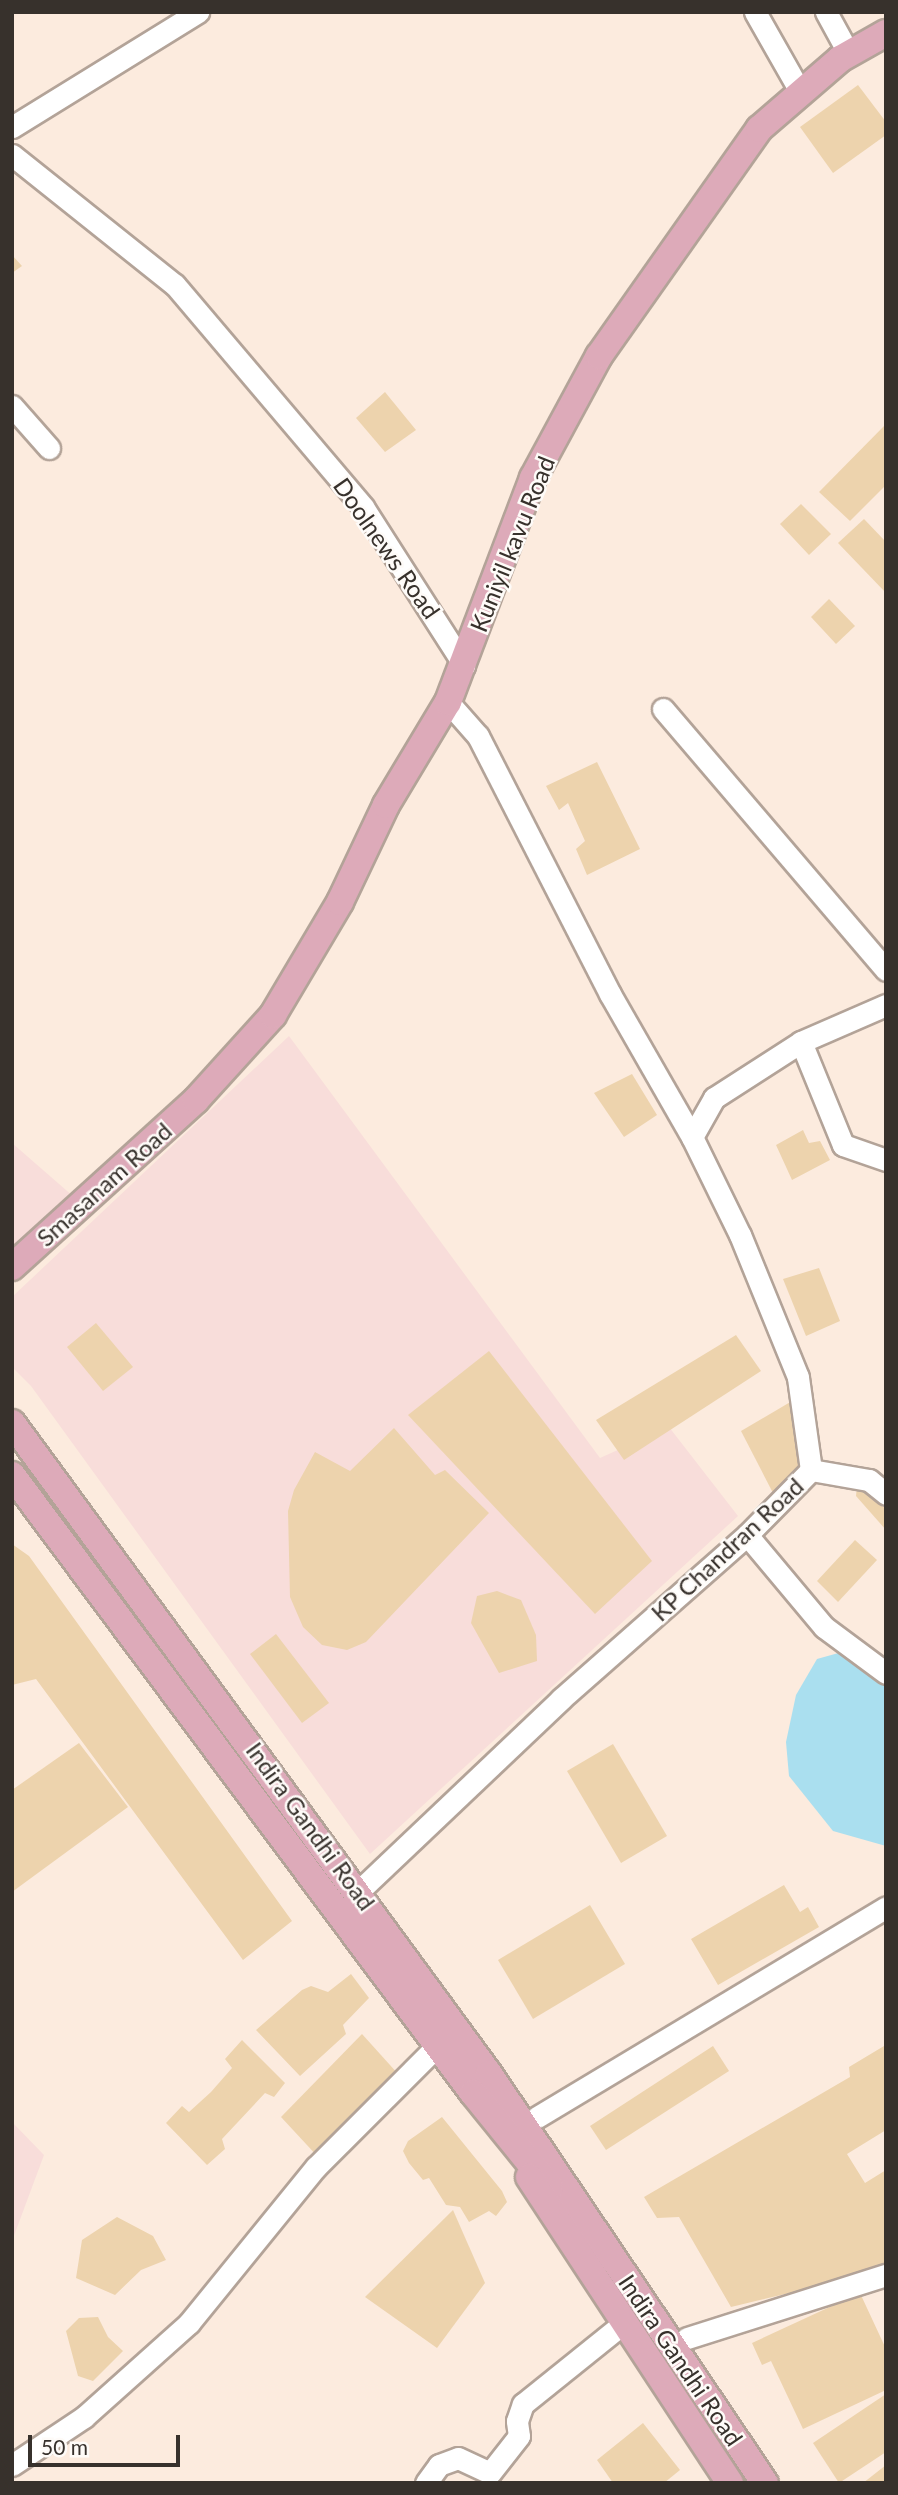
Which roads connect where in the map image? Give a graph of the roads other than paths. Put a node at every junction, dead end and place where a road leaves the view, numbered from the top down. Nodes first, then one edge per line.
1 (198, 12) edge
2 (755, 12) edge
3 (826, 12) edge
4 (886, 33) edge
5 (849, 54) junction
6 (801, 93) junction
7 (12, 127) edge
8 (12, 155) edge
9 (12, 406) edge
10 (49, 448) dead end
11 (464, 665) junction
12 (449, 702) junction
13 (663, 709) dead end
14 (886, 970) edge
15 (886, 1005) edge
16 (801, 1042) junction
17 (196, 1100) joint
18 (692, 1137) junction
19 (886, 1160) edge
20 (12, 1267) edge
21 (12, 1423) edge
22 (811, 1470) junction
23 (12, 1475) edge
24 (12, 1486) edge
25 (886, 1494) edge
26 (39, 1511) junction
27 (747, 1535) junction
28 (886, 1673) edge
29 (359, 1891) junction
30 (886, 1907) edge
31 (438, 2045) junction
32 (481, 2084) junction
33 (537, 2117) junction
34 (886, 2276) edge
35 (625, 2322) junction
36 (687, 2338) junction
37 (12, 2465) edge
38 (426, 2483) edge
39 (730, 2483) edge
40 (765, 2483) edge
41 (784, 2483) edge

1 - 7 street
2 - 6 street
3 - 5 street
4 - 5 main road, Kuniyil kavu Road
5 - 6 main road, Kuniyil kavu Road
6 - 11 main road, Kuniyil kavu Road
8 - 11 street, Doolnews Road
9 - 10 street
11 - 12 main road, Kuniyil kavu Road
12 - 17 main road, Kuniyil kavu Road
12 - 18 street, KP Chandran Road
13 - 14 street
15 - 16 street
16 - 18 street
16 - 19 street
17 - 20 main road, Smasanam Road
18 - 22 street, KP Chandran Road
21 - 29 main road, Indira Gandhi Road
22 - 25 street
22 - 27 street, KP Chandran Road
23 - 26 main road, Indira Gandhi Road
24 - 26 main road
26 - 31 main road, Indira Gandhi Road
27 - 28 street
27 - 29 street, KP Chandran Road
29 - 32 main road, Indira Gandhi Road
30 - 33 street
31 - 32 main road, Indira Gandhi Road
31 - 37 street
32 - 33 main road
32 - 35 main road
32 - 40 main road, Indira Gandhi Road
33 - 36 main road
34 - 36 street
35 - 38 street
35 - 39 main road
36 - 41 main road

